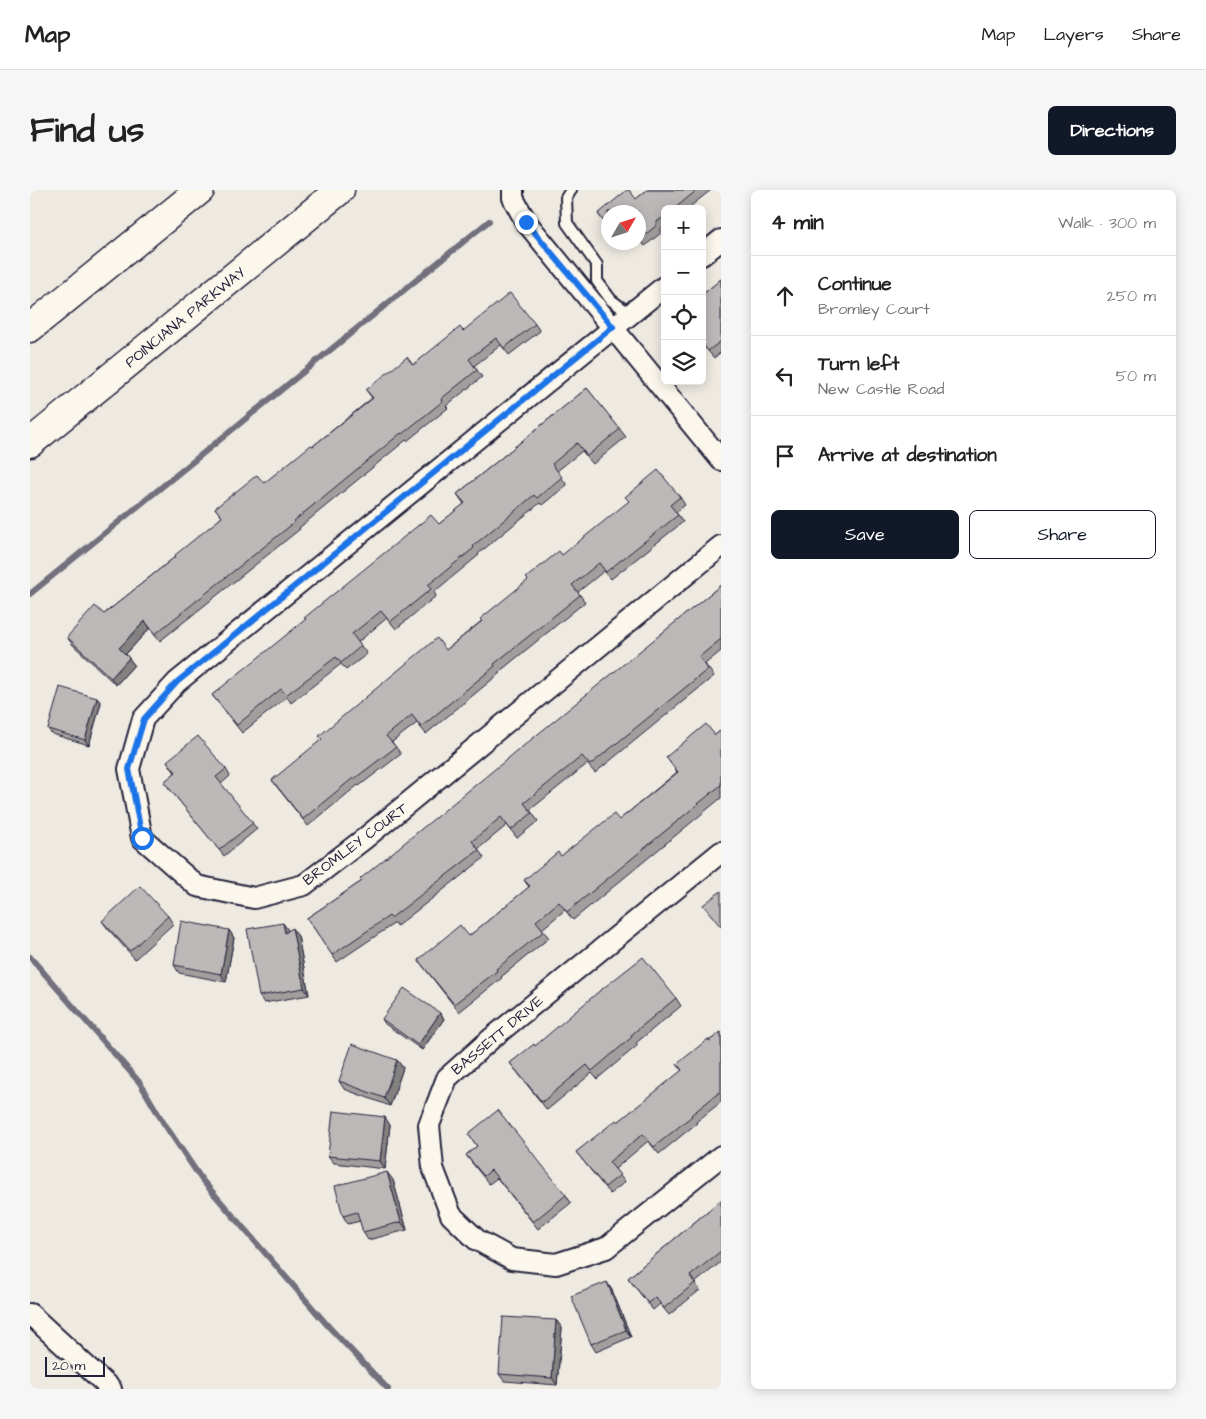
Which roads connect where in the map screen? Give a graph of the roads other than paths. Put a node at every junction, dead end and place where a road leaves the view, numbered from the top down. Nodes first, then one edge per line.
1 (200, 190) edge
2 (340, 190) edge
3 (513, 190) edge
4 (571, 190) edge
5 (721, 240) edge
6 (706, 252) edge
7 (85, 284) junction
8 (661, 289) edge
9 (630, 314) junction
10 (30, 322) edge
11 (613, 327) junction
12 (30, 328) edge
13 (166, 332) junction
14 (30, 443) edge
15 (721, 460) edge
16 (30, 464) edge
17 (721, 546) edge
18 (721, 852) edge
19 (721, 1156) edge
20 (30, 1314) edge
21 (111, 1389) edge

1 - 7 highway
2 - 13 highway, POINCIANA PARKWAY
3 - 11 street
4 - 9 lane
5 - 6 street
7 - 10 highway
7 - 12 highway
8 - 9 street, BROMLEY COURT
9 - 11 street, BROMLEY COURT
11 - 15 street
11 - 17 street, BROMLEY COURT
13 - 14 highway, POINCIANA PARKWAY
13 - 16 highway
18 - 19 street, BASSETT DRIVE
20 - 21 street

